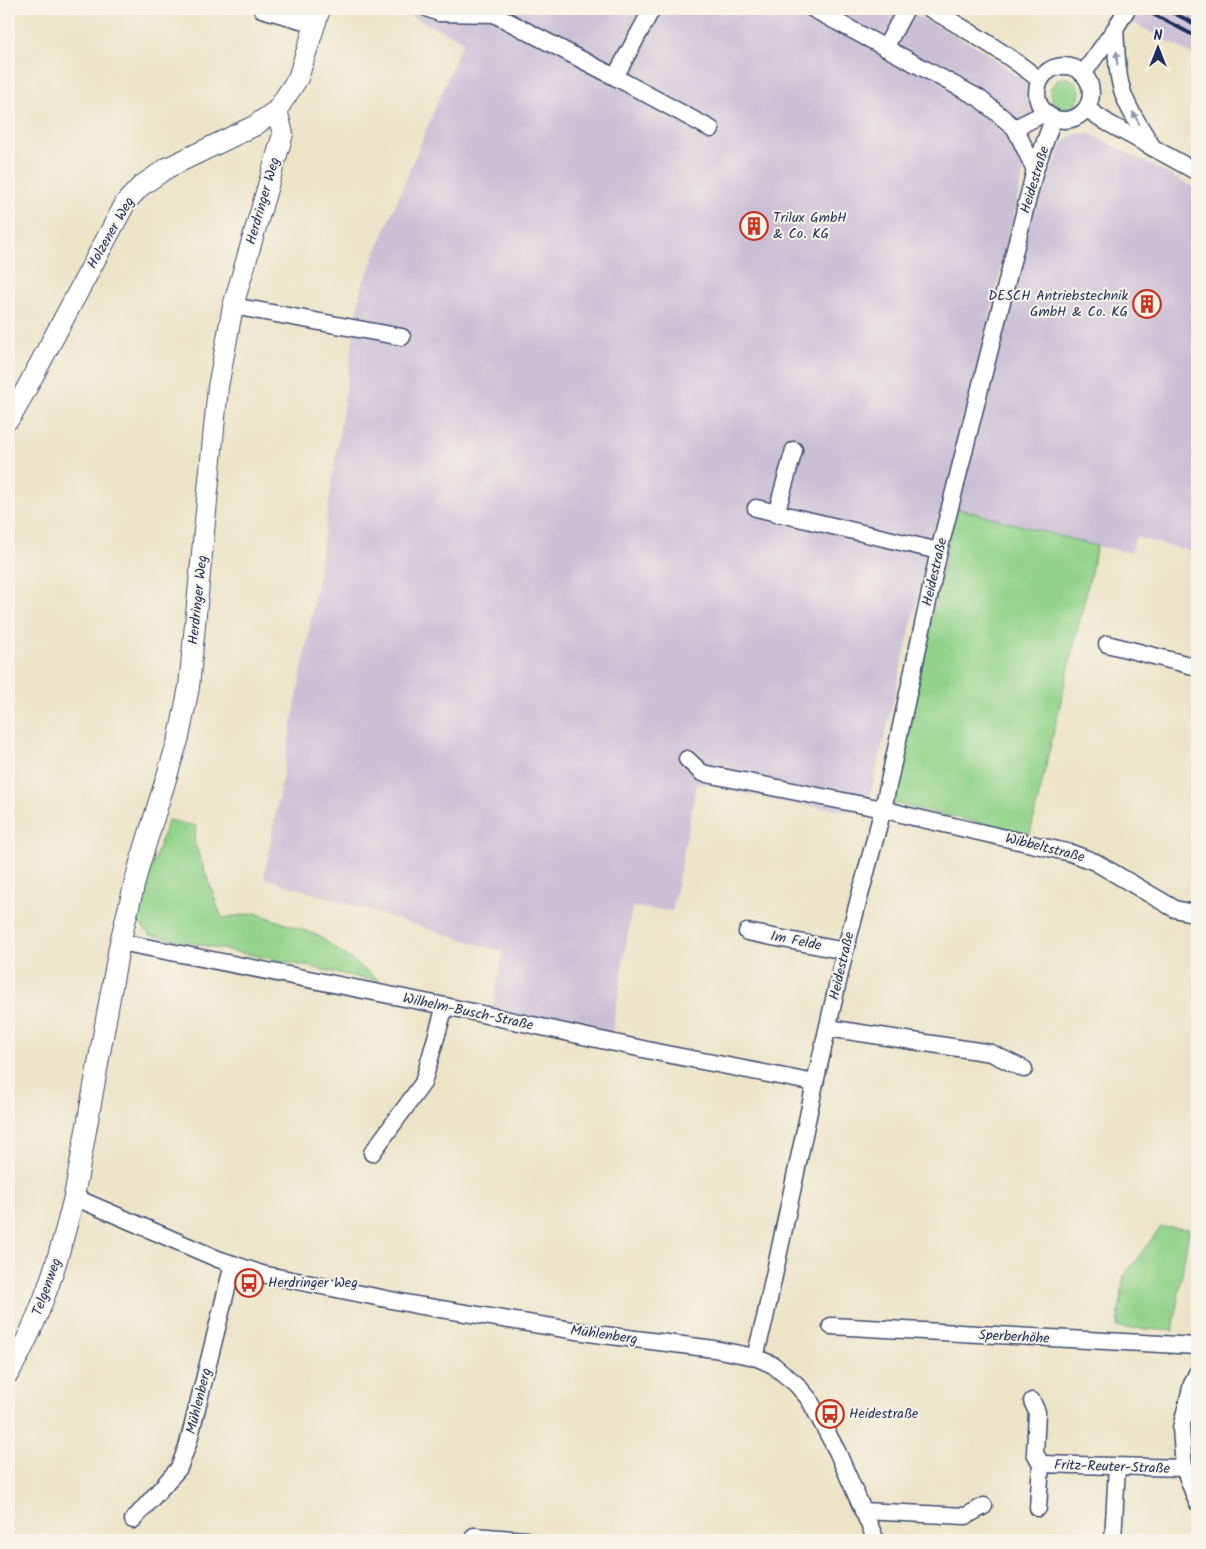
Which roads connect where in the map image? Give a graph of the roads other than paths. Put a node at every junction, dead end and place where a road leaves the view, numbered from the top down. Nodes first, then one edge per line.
1 (262, 9) edge
2 (429, 9) edge
3 (652, 9) edge
4 (906, 9) edge
5 (930, 9) edge
6 (1127, 9) edge
7 (818, 10) edge
8 (318, 16) edge
9 (1115, 29) junction
10 (885, 48) junction
11 (1083, 74) junction
12 (615, 78) junction
13 (1040, 80) junction
14 (1087, 109) junction
15 (277, 110) junction
16 (1049, 116) junction
17 (712, 128) dead end
18 (1015, 128) junction
19 (1153, 148) junction
20 (1035, 170) junction
21 (1197, 172) edge
22 (233, 306) junction
23 (402, 337) dead end
24 (9, 419) edge
25 (794, 450) dead end
26 (756, 508) dead end
27 (776, 514) junction
28 (939, 551) junction
29 (1107, 644) dead end
30 (1197, 668) edge
31 (687, 759) dead end
32 (883, 809) junction
33 (1197, 912) edge
34 (747, 932) dead end
35 (120, 942) junction
36 (845, 951) junction
37 (445, 1006) junction
38 (828, 1028) junction
39 (1024, 1069) dead end
40 (815, 1083) junction
41 (372, 1153) dead end
42 (74, 1197) junction
43 (232, 1264) junction
44 (831, 1326) dead end
45 (1197, 1346) edge
46 (755, 1357) junction
47 (9, 1373) edge
48 (1197, 1373) edge
49 (1032, 1401) dead end
50 (1041, 1464) junction
51 (1117, 1467) junction
52 (1184, 1468) junction
53 (1197, 1502) edge
54 (984, 1506) dead end
55 (1038, 1508) dead end
56 (863, 1511) junction
57 (133, 1520) dead end
58 (473, 1540) edge
59 (526, 1540) edge
60 (876, 1540) edge
61 (1113, 1540) edge

1 - 8 street
2 - 12 street
3 - 12 street
4 - 10 street
5 - 13 street
6 - 9 street
7 - 10 street
8 - 15 main road
9 - 11 street
19 -> 9 street
10 - 18 street
11 - 13 street
11 - 14 street
12 - 17 street
13 - 16 street
14 - 16 street
14 - 19 street
15 - 22 main road, Herdringer Weg
15 - 24 main road, Holzener Weg
16 - 18 street
16 - 20 street, Heidestraße
18 - 20 street
19 - 21 street
20 - 28 street, Heidestraße
22 - 23 street
22 - 35 main road, Herdringer Weg
25 - 27 street
26 - 27 street
27 - 28 street
28 - 32 street, Heidestraße
29 - 30 street
31 - 32 street, Wibbeltstraße
32 - 33 street, Wibbeltstraße
32 - 36 street, Heidestraße
34 - 36 street, Im Felde
35 - 37 street, Wilhelm-Busch-Straße
35 - 42 main road, Herdringer Weg
36 - 38 street, Heidestraße
37 - 40 street, Wilhelm-Busch-Straße
37 - 41 street
38 - 39 street
38 - 40 street, Heidestraße
40 - 46 street, Heidestraße
42 - 43 street, Mühlenberg
42 - 47 main road, Telgenweg
43 - 46 street, Mühlenberg
43 - 57 street, Mühlenberg
44 - 45 street, Sperberhöhe
46 - 56 street, Mühlenberg
48 - 52 street, Fritz-Reuter-Straße
49 - 50 street, Fritz-Reuter-Straße
50 - 51 street, Fritz-Reuter-Straße
50 - 55 street, Fritz-Reuter-Straße
51 - 52 street, Fritz-Reuter-Straße
51 - 61 street
52 - 53 street, Fritz-Reuter-Straße
54 - 56 street
56 - 60 street, Mühlenberg
58 - 59 street

